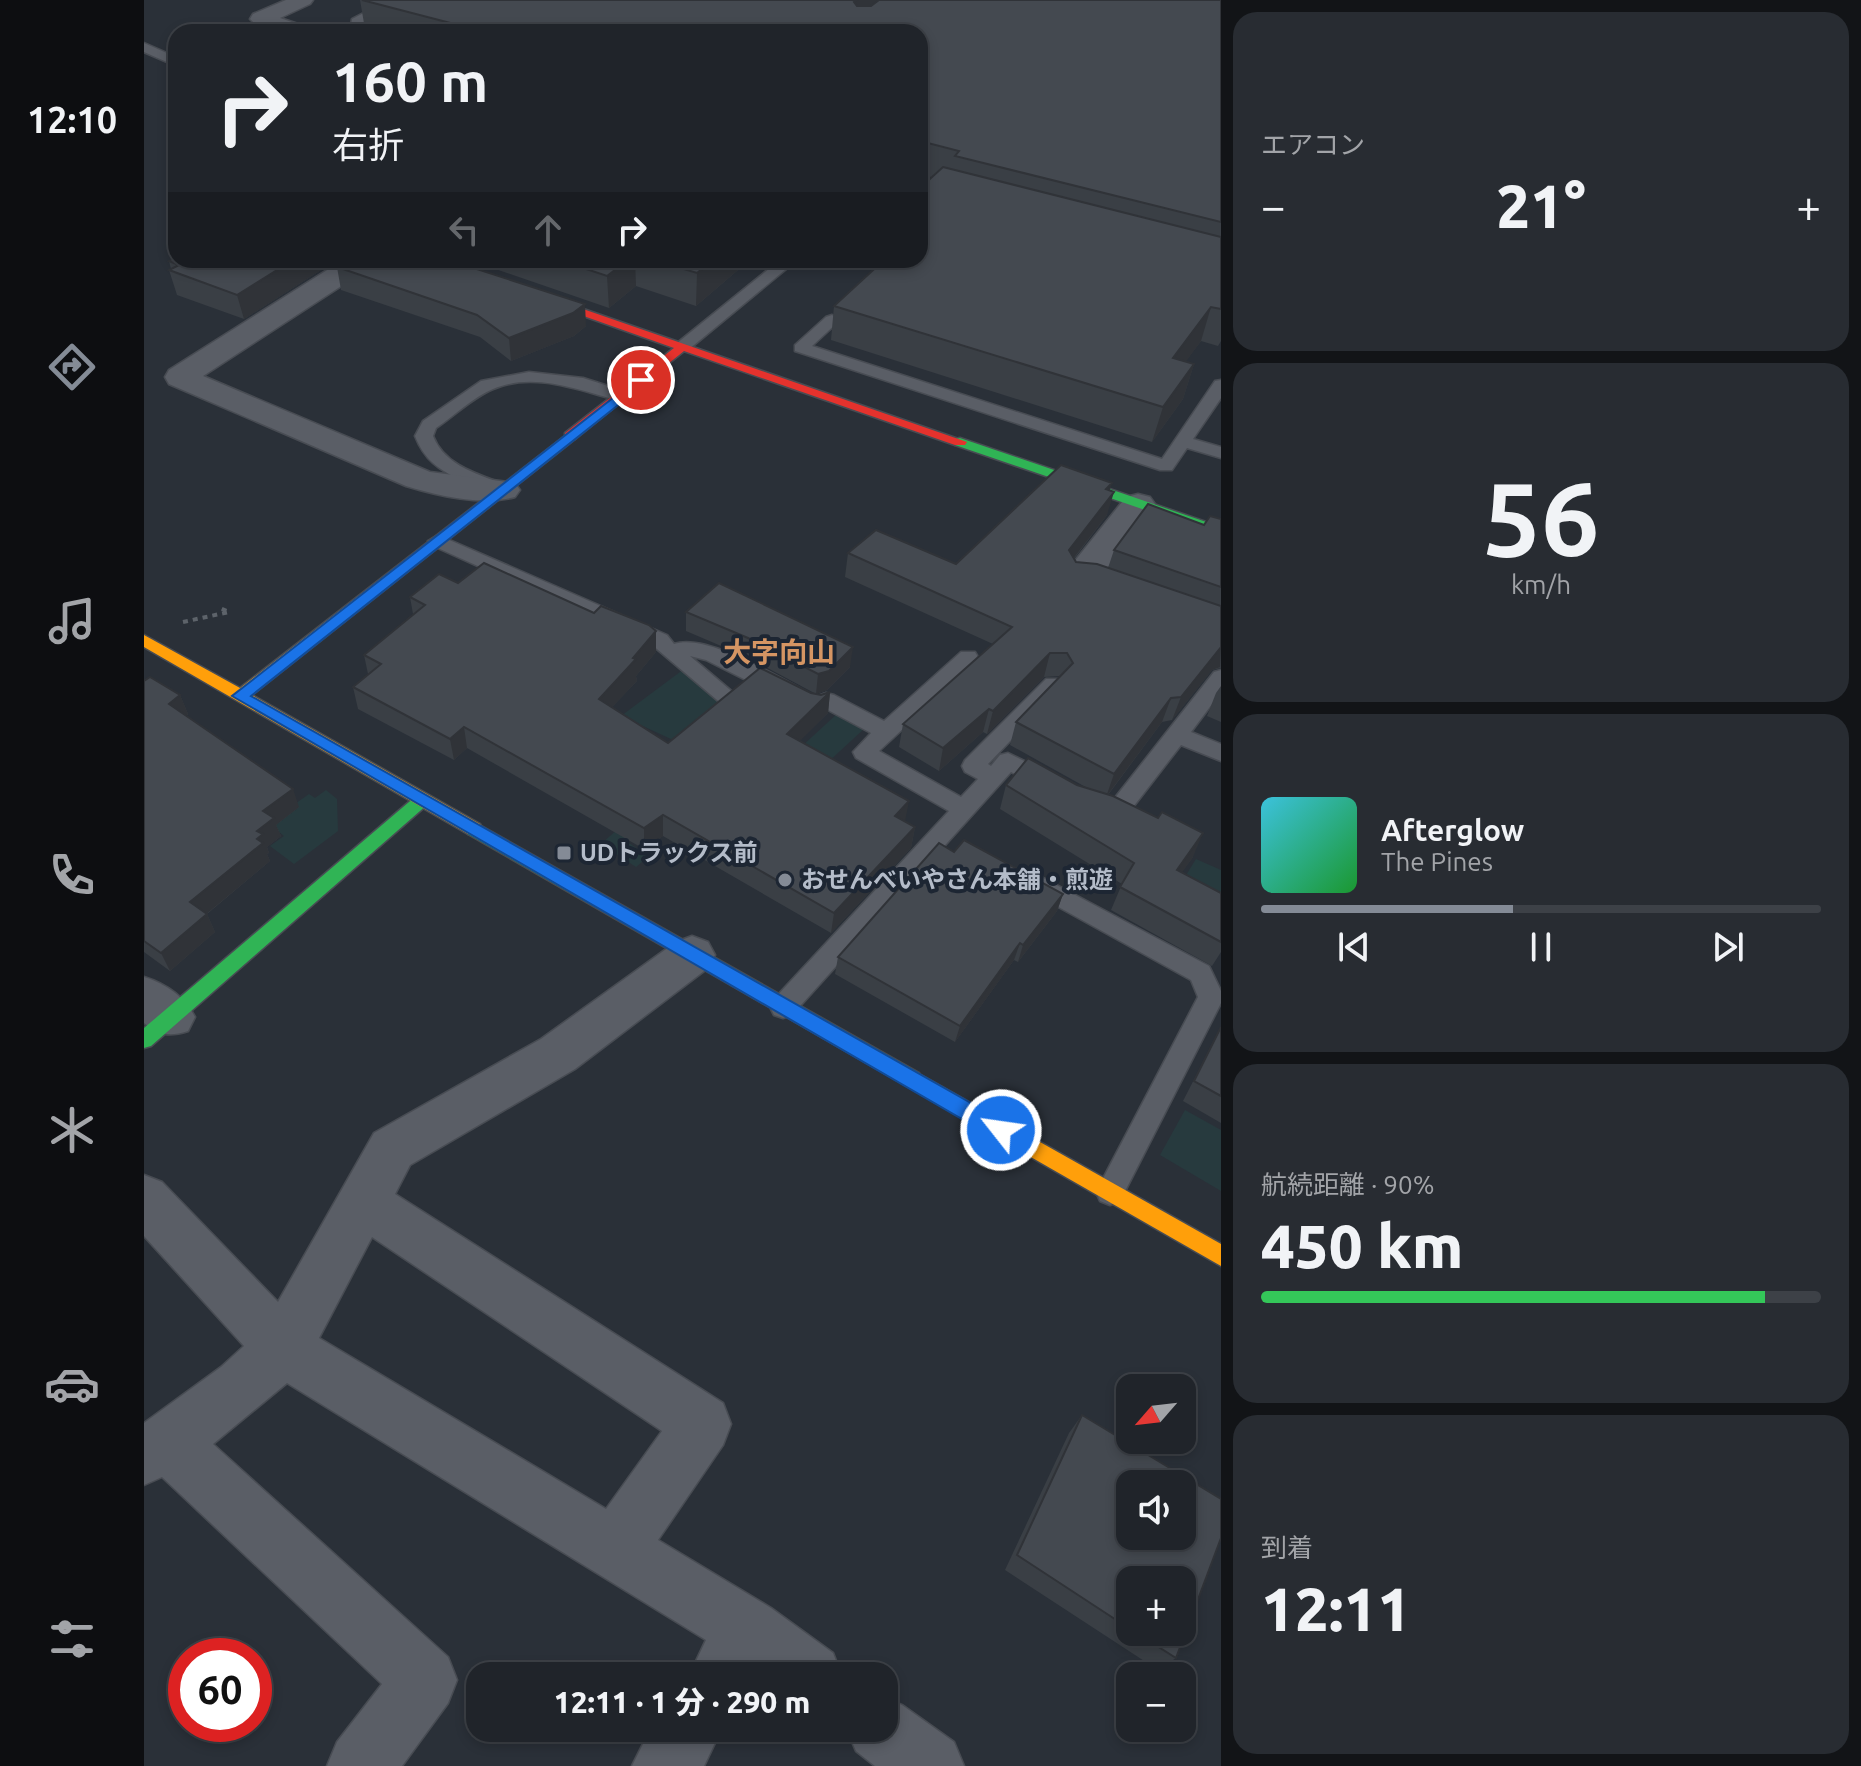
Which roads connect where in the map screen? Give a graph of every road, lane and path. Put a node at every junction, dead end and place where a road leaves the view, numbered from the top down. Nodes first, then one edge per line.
1 (303, 0) edge
2 (398, 0) edge
3 (276, 24) edge
4 (356, 24) edge
5 (144, 47) edge
6 (168, 58) edge
7 (350, 268) edge
8 (454, 268) edge
9 (779, 268) edge
10 (832, 320) edge
11 (682, 347) junction
12 (1221, 385) edge
13 (621, 396) junction
14 (1183, 441) junction
15 (1221, 453) edge
16 (503, 490) junction
17 (1138, 504) junction
18 (1221, 532) edge
19 (438, 541) junction
20 (1090, 578) edge
21 (218, 607) dead end
22 (182, 623) dead end
23 (144, 640) edge
24 (673, 654) junction
25 (968, 657) dead end
26 (1221, 677) edge
27 (1053, 684) edge
28 (240, 696) junction
29 (731, 700) edge
30 (886, 732) junction
31 (1177, 735) junction
32 (1221, 753) edge
33 (993, 777) junction
34 (422, 800) junction
35 (962, 808) junction
36 (940, 833) junction
37 (964, 845) edge
38 (1013, 870) edge
39 (692, 955) junction
40 (783, 1007) junction
41 (153, 1018) edge
42 (1110, 1192) junction
43 (144, 1199) edge
44 (363, 1202) junction
45 (1221, 1256) edge
46 (283, 1348) junction
47 (156, 1448) edge
48 (615, 1549) junction
49 (735, 1653) edge
50 (764, 1662) edge
51 (681, 1742) edge
52 (898, 1742) edge
53 (361, 1766) edge
54 (666, 1766) edge
55 (930, 1766) edge

1 - 3 street
2 - 4 lane
5 - 6 lane
7 - 16 street
8 - 11 street
9 - 11 lane
10 - 14 lane
11 - 13 street
11 - 17 street
12 - 14 lane
13 - 16 street
13 - 16 lane
14 - 15 lane
16 - 19 street
17 - 18 street
17 - 20 street
19 - 24 lane
19 - 28 street
21 - 22 path
23 - 28 street
24 - 29 lane
24 - 30 lane
25 - 30 lane
26 - 31 lane
27 - 33 lane
28 - 34 street
30 - 35 lane
31 - 32 lane
31 - 33 lane
33 - 35 lane
34 - 39 street
34 - 41 street
35 - 36 lane
36 - 37 lane
36 - 40 lane
38 - 42 lane
39 - 40 street
39 - 44 street
40 - 42 street
42 - 45 street
43 - 46 street
44 - 46 street
44 - 48 street
46 - 47 street
46 - 48 street
47 - 53 street
48 - 49 street
49 - 50 street
51 - 54 street
52 - 55 street

